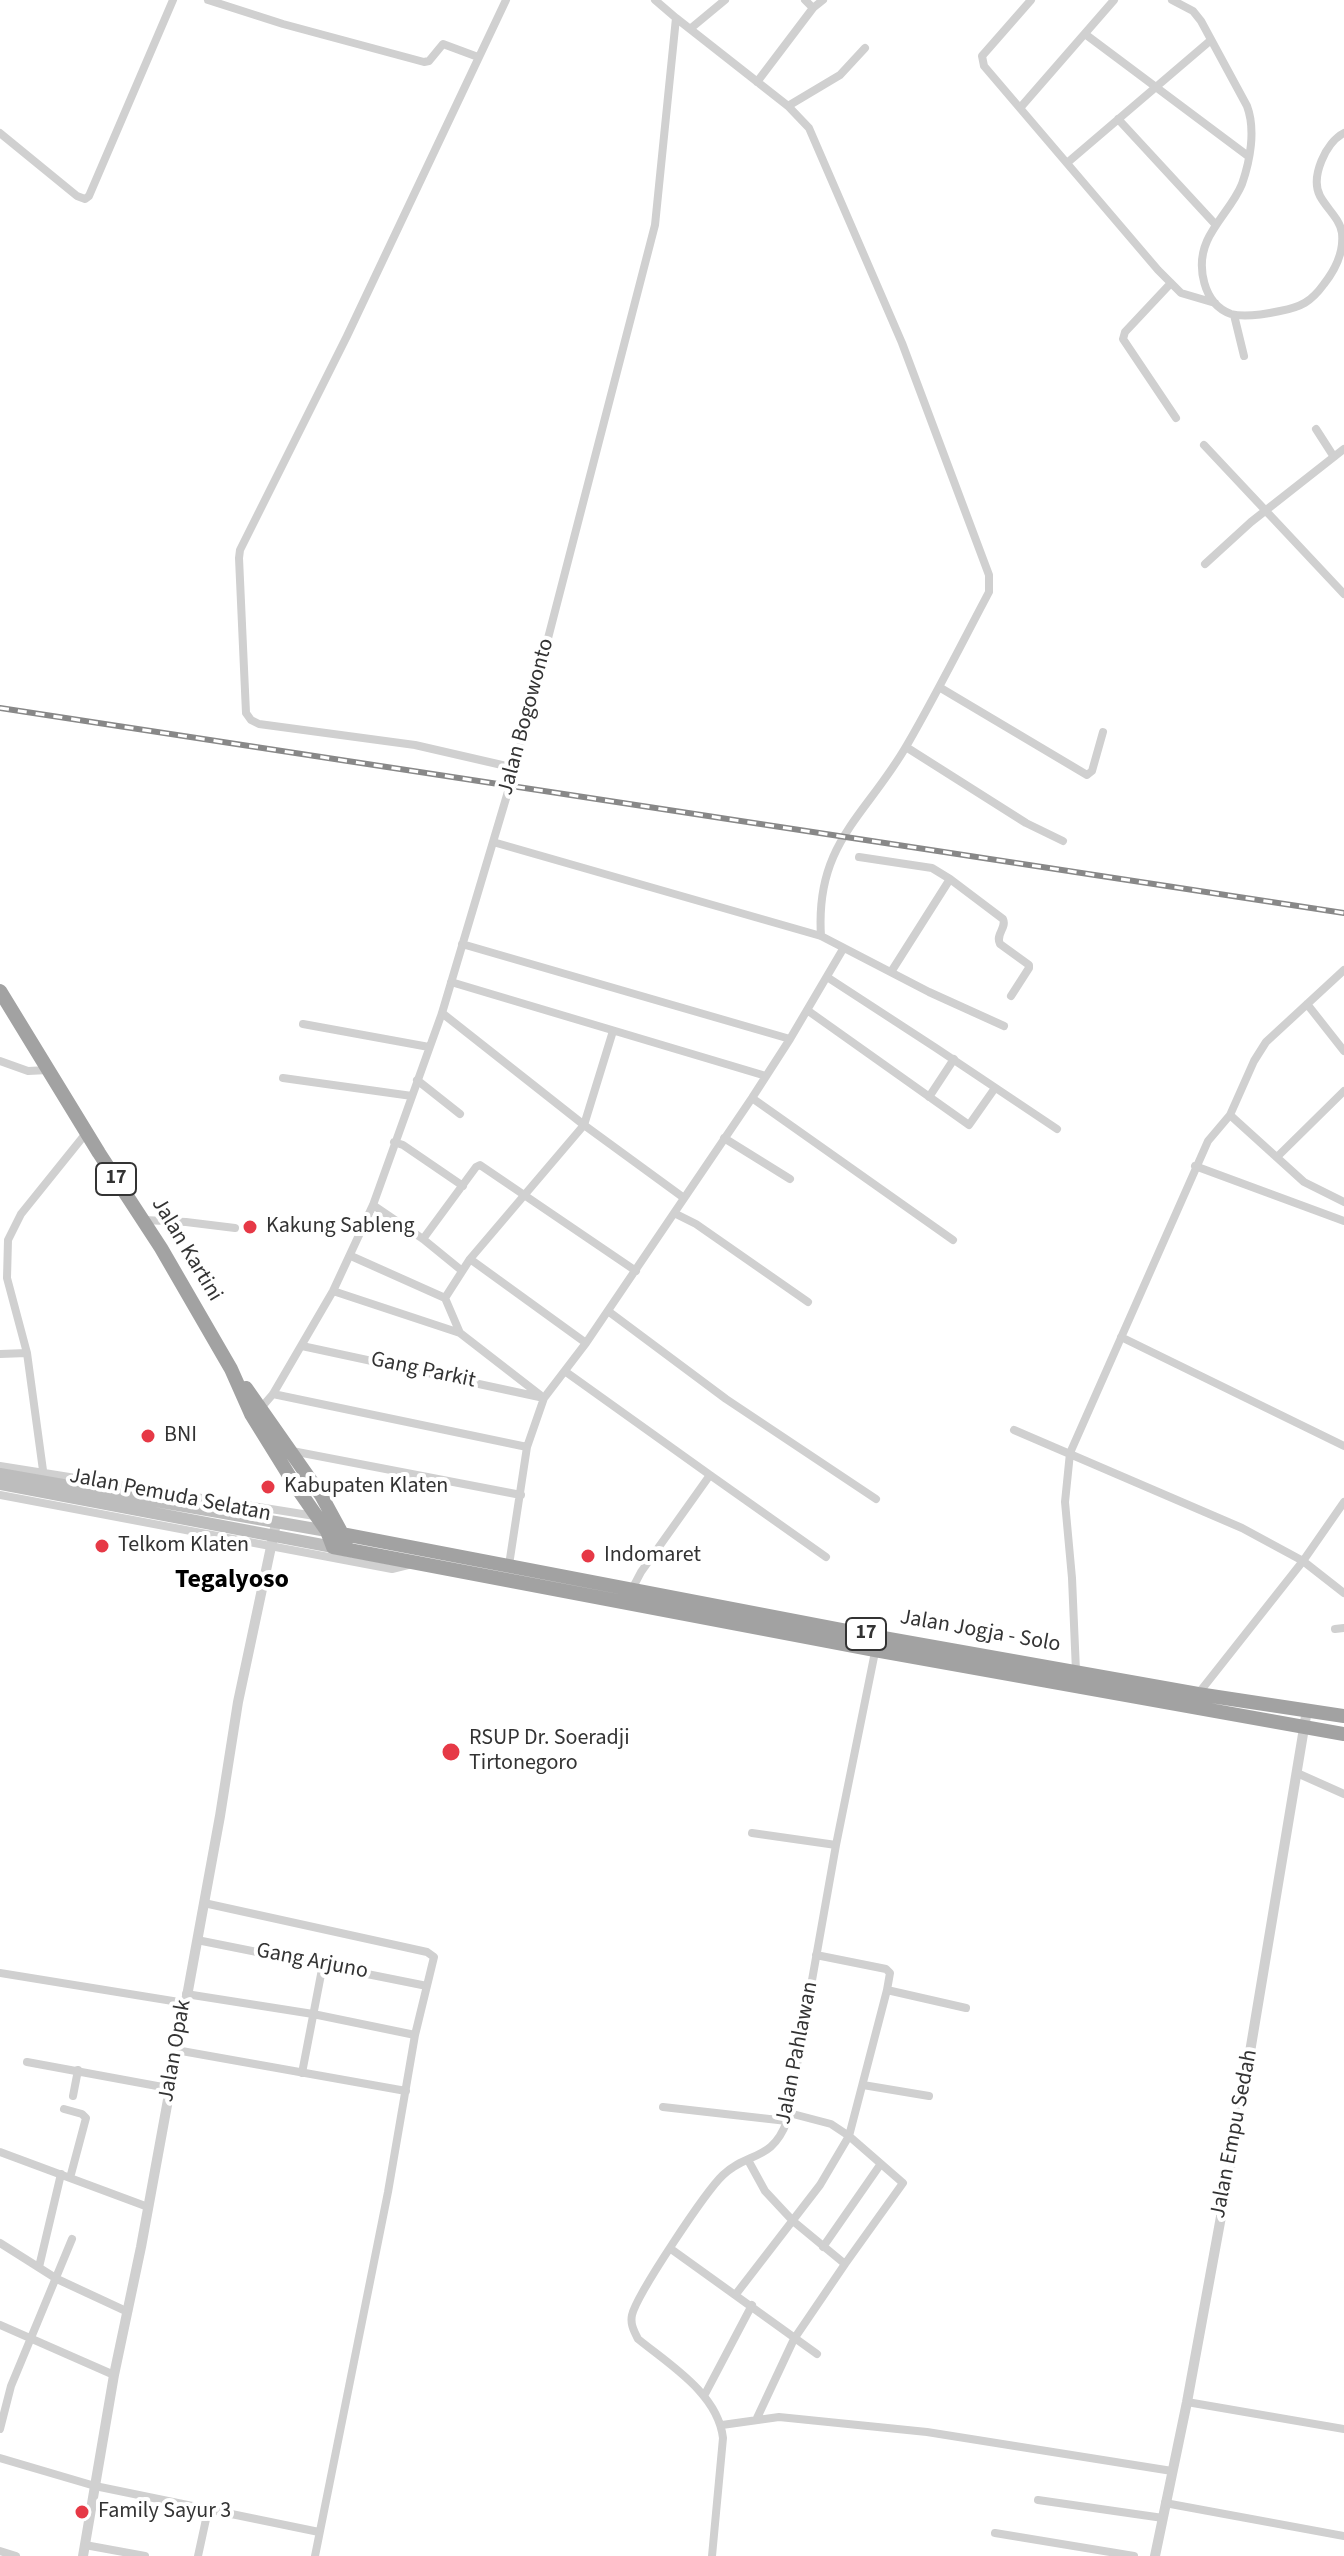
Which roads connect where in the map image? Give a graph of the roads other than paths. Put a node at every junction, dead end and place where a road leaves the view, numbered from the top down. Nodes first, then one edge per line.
1 (173, 0) edge
2 (208, 0) edge
3 (506, 0) edge
4 (655, 0) edge
5 (725, 0) edge
6 (805, 0) edge
7 (823, 0) edge
8 (1031, 0) edge
9 (1114, 0) edge
10 (1172, 0) edge
11 (813, 8) junction
12 (676, 18) junction
13 (690, 29) junction
14 (1085, 34) junction
15 (1211, 40) junction
16 (865, 48) dead end
17 (478, 57) junction
18 (757, 82) junction
19 (1157, 88) junction
20 (788, 106) junction
21 (1020, 108) junction
22 (1118, 119) junction
23 (0, 133) edge
24 (1344, 133) edge
25 (1248, 156) junction
26 (1067, 163) junction
27 (1215, 224) junction
28 (1336, 267) junction
29 (1344, 274) edge
30 (1171, 283) junction
31 (1215, 303) junction
32 (1234, 316) junction
33 (1244, 356) dead end
34 (1176, 418) dead end
35 (1316, 429) dead end
36 (1204, 445) dead end
37 (1344, 449) edge
38 (1334, 457) junction
39 (1265, 511) junction
40 (1205, 564) dead end
41 (1344, 594) edge
42 (939, 687) junction
43 (1103, 732) dead end
44 (906, 747) junction
45 (515, 768) junction
46 (1063, 841) dead end
47 (493, 842) junction
48 (859, 857) dead end
49 (950, 879) junction
50 (821, 936) junction
51 (462, 944) junction
52 (843, 949) junction
53 (1344, 970) edge
54 (891, 972) junction
55 (827, 977) junction
56 (451, 982) junction
57 (0, 991) edge
58 (1011, 996) dead end
59 (1307, 1004) junction
60 (807, 1010) junction
61 (442, 1013) junction
62 (303, 1024) dead end
63 (1004, 1026) dead end
64 (613, 1031) junction
65 (790, 1039) junction
66 (429, 1047) junction
67 (1344, 1051) edge
68 (954, 1059) junction
69 (0, 1061) edge
70 (49, 1070) junction
71 (766, 1076) junction
72 (283, 1078) dead end
73 (417, 1080) junction
74 (995, 1088) junction
75 (1344, 1091) edge
76 (412, 1096) junction
77 (929, 1097) junction
78 (752, 1098) junction
79 (460, 1114) dead end
80 (1230, 1115) junction
81 (584, 1125) junction
82 (1057, 1129) dead end
83 (87, 1132) junction
84 (724, 1138) junction
85 (394, 1142) junction
86 (1277, 1157) junction
87 (1195, 1166) junction
88 (790, 1179) dead end
89 (463, 1186) junction
90 (524, 1195) junction
91 (684, 1198) junction
92 (1342, 1199) edge
93 (373, 1205) junction
94 (674, 1213) junction
95 (144, 1220) junction
96 (1344, 1221) edge
97 (235, 1228) dead end
98 (423, 1239) junction
99 (953, 1240) dead end
100 (351, 1256) junction
101 (470, 1259) junction
102 (461, 1270) junction
103 (636, 1271) junction
104 (4, 1276) edge
105 (333, 1291) junction
106 (445, 1298) junction
107 (808, 1302) dead end
108 (608, 1311) junction
109 (460, 1333) junction
110 (1121, 1337) junction
111 (586, 1343) junction
112 (302, 1346) junction
113 (27, 1353) junction
114 (0, 1354) edge
115 (231, 1369) junction
116 (566, 1372) junction
117 (273, 1394) junction
118 (543, 1397) junction
119 (261, 1408) junction
120 (1014, 1430) dead end
121 (1344, 1446) edge
122 (527, 1447) junction
123 (292, 1451) junction
124 (1070, 1453) junction
125 (0, 1466) edge
126 (0, 1474) edge
127 (710, 1475) junction
128 (45, 1483) junction
129 (0, 1484) edge
130 (0, 1495) edge
131 (521, 1495) junction
132 (876, 1499) dead end
133 (1344, 1502) edge
134 (140, 1505) junction
135 (322, 1510) junction
136 (187, 1518) junction
137 (327, 1531) junction
138 (344, 1534) junction
139 (274, 1535) junction
140 (333, 1547) junction
141 (349, 1550) junction
142 (826, 1557) dead end
143 (1303, 1561) junction
144 (414, 1563) junction
145 (509, 1565) junction
146 (1344, 1593) edge
147 (630, 1595) junction
148 (877, 1644) junction
149 (1076, 1671) junction
150 (1198, 1694) junction
151 (1307, 1710) junction
152 (1344, 1716) edge
153 (1305, 1727) junction
154 (1344, 1734) edge
155 (1297, 1773) junction
156 (1344, 1794) edge
157 (752, 1833) dead end
158 (836, 1845) junction
159 (204, 1903) junction
160 (197, 1940) junction
161 (816, 1955) junction
162 (323, 1964) junction
163 (0, 1973) edge
164 (427, 1986) junction
165 (887, 1990) junction
166 (186, 1999) junction
167 (966, 2008) dead end
168 (313, 2014) junction
169 (415, 2035) junction
170 (176, 2050) junction
171 (27, 2062) dead end
172 (78, 2070) junction
173 (302, 2073) junction
174 (863, 2085) junction
175 (168, 2088) junction
176 (406, 2091) junction
177 (73, 2096) dead end
178 (929, 2096) dead end
179 (663, 2107) dead end
180 (64, 2109) dead end
181 (788, 2117) junction
182 (849, 2136) junction
183 (0, 2152) edge
184 (748, 2160) junction
185 (880, 2165) junction
186 (65, 2176) junction
187 (148, 2207) junction
188 (793, 2221) junction
189 (72, 2239) dead end
190 (0, 2243) edge
191 (823, 2247) junction
192 (671, 2249) junction
193 (845, 2264) junction
194 (39, 2267) junction
195 (57, 2279) junction
196 (736, 2294) junction
197 (752, 2305) junction
198 (128, 2312) junction
199 (0, 2325) edge
200 (30, 2339) junction
201 (794, 2339) junction
202 (817, 2354) dead end
203 (114, 2375) junction
204 (704, 2396) junction
205 (1187, 2402) junction
206 (757, 2418) junction
207 (722, 2425) junction
208 (0, 2429) edge
209 (1344, 2429) edge
210 (0, 2458) edge
211 (1172, 2471) junction
212 (95, 2486) junction
213 (1038, 2500) dead end
214 (1165, 2503) junction
215 (208, 2510) junction
216 (1163, 2518) junction
217 (319, 2532) junction
218 (995, 2533) dead end
219 (1344, 2536) edge
220 (84, 2550) edge
221 (0, 2551) edge
222 (16, 2556) edge
223 (145, 2556) edge
224 (198, 2556) edge
225 (315, 2556) edge
226 (712, 2556) edge
227 (1134, 2556) edge
228 (1155, 2556) edge

1 - 23 street
2 - 17 street
3 - 17 street
4 - 12 street
5 - 13 street
6 - 11 street
7 - 11 street
8 - 21 street
9 - 14 street
10 - 15 street
11 - 18 street
12 - 13 street
12 - 45 street, Jalan Bogowonto
13 - 18 street
14 - 19 street
14 - 21 street
15 - 19 street
15 - 25 street
16 - 20 street
17 - 45 street
18 - 20 street
19 - 22 street
19 - 25 street
20 - 42 street
21 - 26 street
22 - 26 street
22 - 27 street
24 - 28 street
25 - 27 street
26 - 30 street
27 - 31 street
28 - 29 street
28 - 32 street
30 - 31 street
30 - 34 street
31 - 32 street
32 - 33 street
35 - 38 street
36 - 39 street
37 - 38 street
38 - 39 street
39 - 40 street
39 - 41 street
42 - 43 street
42 - 44 street
44 - 46 street
44 - 50 street
45 - 47 street, Jalan Bogowonto
47 - 50 street
47 - 51 street, Jalan Bogowonto
48 - 49 street
49 - 54 street
49 - 58 street
50 - 52 street
51 - 56 street, Jalan Bogowonto
51 - 65 street
52 - 54 street
52 - 55 street
53 - 59 street
54 - 63 street
55 - 60 street
55 - 68 street
56 - 61 street, Jalan Bogowonto
56 - 64 street
57 - 70 highway, Jalan Kartini / 17
59 - 67 street
59 - 80 street
60 - 65 street
60 - 77 street
61 - 66 street, Jalan Bogowonto
61 - 81 street
62 - 66 street
64 - 71 street
64 - 81 street
65 - 71 street
66 - 73 street, Jalan Bogowonto
68 - 74 street
68 - 77 street
69 - 70 street
70 - 83 highway, Jalan Kartini / 17
71 - 78 street
72 - 76 street
73 - 76 street, Jalan Bogowonto
73 - 79 street
74 - 77 street
74 - 82 street
75 - 86 street
76 - 85 street, Jalan Bogowonto
78 - 84 street
78 - 99 street
80 - 86 street
80 - 87 street
81 - 90 street
81 - 91 street
83 - 95 highway, Jalan Kartini / 17
83 - 104 street
84 - 88 street
84 - 91 street
85 - 89 street
85 - 93 street, Jalan Bogowonto
86 - 92 street
87 - 96 street
87 - 110 street
89 - 90 street
89 - 98 street
90 - 101 street
90 - 103 street
91 - 94 street
93 - 98 street
93 - 100 street, Jalan Bogowonto
94 - 103 street
94 - 107 street
95 - 97 street
95 - 115 highway, Jalan Kartini / 17
98 - 102 street
100 - 105 street, Jalan Bogowonto
100 - 106 street
101 - 102 street
101 - 111 street
102 - 106 street
103 - 108 street
104 - 113 street
105 - 109 street
105 - 112 street, Jalan Bogowonto
106 - 109 street
108 - 111 street
108 - 132 street
109 - 118 street
110 - 121 street
110 - 124 street
111 - 116 street
112 - 117 street, Jalan Bogowonto
112 - 118 street, Gang Parkit
113 - 114 street
113 - 128 street
115 - 119 highway, Jalan Kartini / 17
115 - 135 highway, Jalan Kartini / 17
116 - 118 street
116 - 127 street
117 - 119 street, Jalan Bogowonto
117 - 122 street
118 - 122 street
119 - 123 highway, Jalan Kartini / 17
120 - 124 street
122 - 131 street
123 - 131 street
123 - 135 highway, Jalan Kartini / 17
124 - 143 street
124 - 149 street
125 - 128 street
126 - 128 main road, Jalan Pemuda Selatan
127 - 142 street
127 - 147 street
128 - 129 main road, Jalan Pemuda Selatan
128 - 134 main road, Jalan Pemuda Selatan
130 - 134 street
131 - 145 street
133 - 143 street
134 - 135 street
134 - 136 main road, Jalan Pemuda Selatan
134 - 136 street
135 - 137 highway, 17
135 - 138 highway, 17
136 - 139 main road, Jalan Pemuda Selatan
136 - 139 street
137 - 138 highway, Jalan Jogja - Solo / 17
137 - 139 main road, Jalan Pemuda Selatan
137 - 140 highway, 17
138 - 141 highway, 17
138 - 145 highway, Jalan Jogja - Solo / 17
139 - 140 main road, Jalan Pemuda Selatan
139 - 144 street
139 - 159 street, Jalan Opak
140 - 141 highway, Jalan Jogja - Solo / 17
141 - 144 highway, Jalan Jogja - Solo / 17
143 - 146 street
143 - 150 street
144 - 147 highway, Jalan Jogja - Solo / 17
145 - 147 highway, Jalan Jogja - Solo / 17
147 - 148 highway, Jalan Jogja - Solo / 17
148 - 149 highway, Jalan Jogja - Solo / 17
148 - 153 highway, Jalan Jogja - Solo / 17
148 - 158 street, Jalan Pahlawan
149 - 150 highway, Jalan Jogja - Solo / 17
150 - 151 highway, Jalan Jogja - Solo / 17
151 - 152 highway, Jalan Jogja - Solo / 17
151 - 153 street, Jalan Empu Sedah
153 - 154 highway, Jalan Jogja - Solo / 17
153 - 155 street, Jalan Empu Sedah
155 - 156 street
155 - 205 street, Jalan Empu Sedah
157 - 158 street
158 - 161 street, Jalan Pahlawan
159 - 160 street, Jalan Opak
159 - 164 street
160 - 162 street, Gang Arjuno
160 - 166 street, Jalan Opak
161 - 165 street
161 - 181 street, Jalan Pahlawan
162 - 164 street, Gang Arjuno
162 - 168 street
163 - 166 street
164 - 169 street
165 - 167 street
165 - 174 street
166 - 168 street
166 - 170 street, Jalan Opak
168 - 169 street
168 - 173 street
169 - 176 street
170 - 173 street
170 - 175 street, Jalan Opak
171 - 172 street
172 - 175 street
172 - 177 street
173 - 176 street
174 - 178 street
174 - 182 street
175 - 187 street, Jalan Opak
176 - 217 street
179 - 181 street
180 - 186 street
181 - 182 street
181 - 184 street, Jalan Pahlawan
182 - 185 street
182 - 188 street
183 - 186 street
184 - 188 street
184 - 192 street, Jalan Pahlawan
185 - 191 street
185 - 193 street
186 - 187 street
186 - 194 street
187 - 198 street, Jalan Opak
188 - 191 street
188 - 196 street
189 - 195 street
190 - 194 street
191 - 193 street
192 - 196 street
192 - 204 street, Jalan Pahlawan
193 - 201 street
194 - 195 street
195 - 198 street
195 - 200 street
196 - 197 street
197 - 201 street
197 - 204 street
198 - 203 street, Jalan Opak
199 - 200 street
200 - 203 street
200 - 208 street
201 - 202 street
201 - 206 street
203 - 212 street, Jalan Opak
204 - 207 street, Jalan Pahlawan
205 - 209 street
205 - 211 street, Jalan Empu Sedah
206 - 207 street
206 - 211 street
207 - 226 street
210 - 212 street
211 - 214 street, Jalan Empu Sedah
212 - 215 street
212 - 220 street, Jalan Opak
213 - 216 street
214 - 216 street, Jalan Empu Sedah
214 - 219 street
215 - 217 street
215 - 224 street
216 - 228 street, Jalan Empu Sedah
217 - 225 street
218 - 227 street
220 - 223 street
221 - 222 street

